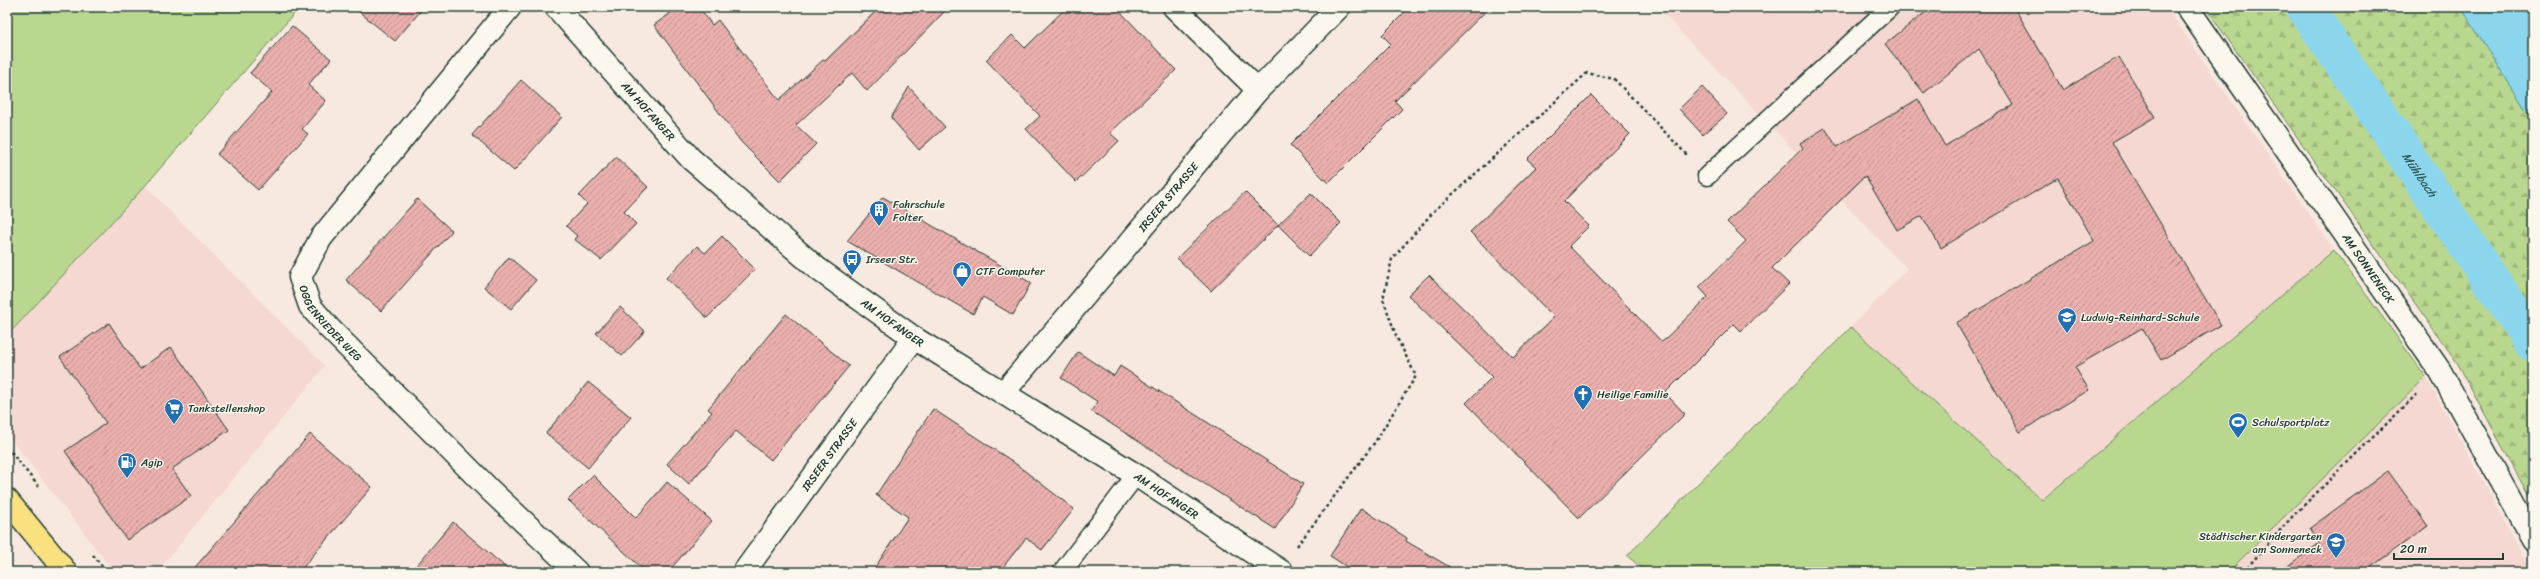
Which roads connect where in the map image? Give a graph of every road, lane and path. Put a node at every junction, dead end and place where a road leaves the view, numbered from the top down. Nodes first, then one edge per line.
1 (510, 7) edge
2 (556, 7) edge
3 (1174, 7) edge
4 (1339, 7) edge
5 (1890, 7) edge
6 (2187, 7) edge
7 (1258, 90) junction
8 (1707, 176) joint
9 (914, 338) junction
10 (2440, 371) junction
11 (1004, 392) junction
12 (1136, 475) junction
13 (7, 500) edge
14 (2533, 539) edge
15 (1281, 571) edge
16 (66, 572) edge
17 (577, 572) edge
18 (744, 572) edge
19 (1062, 572) edge
20 (2243, 572) edge

1 - 17 street, OGGENRIEDER WEG
2 - 9 street, AM HOFANGER
3 - 7 street
4 - 7 street, IRSEER STRASSE
5 - 8 lane
6 - 10 street, AM SONNENECK
7 - 11 street, IRSEER STRASSE
8 - 15 path
9 - 11 street, AM HOFANGER
9 - 18 street, IRSEER STRASSE
10 - 14 street, AM SONNENECK
10 - 20 path
11 - 12 street, AM HOFANGER
12 - 15 street, AM HOFANGER
12 - 19 lane
13 - 16 main road

